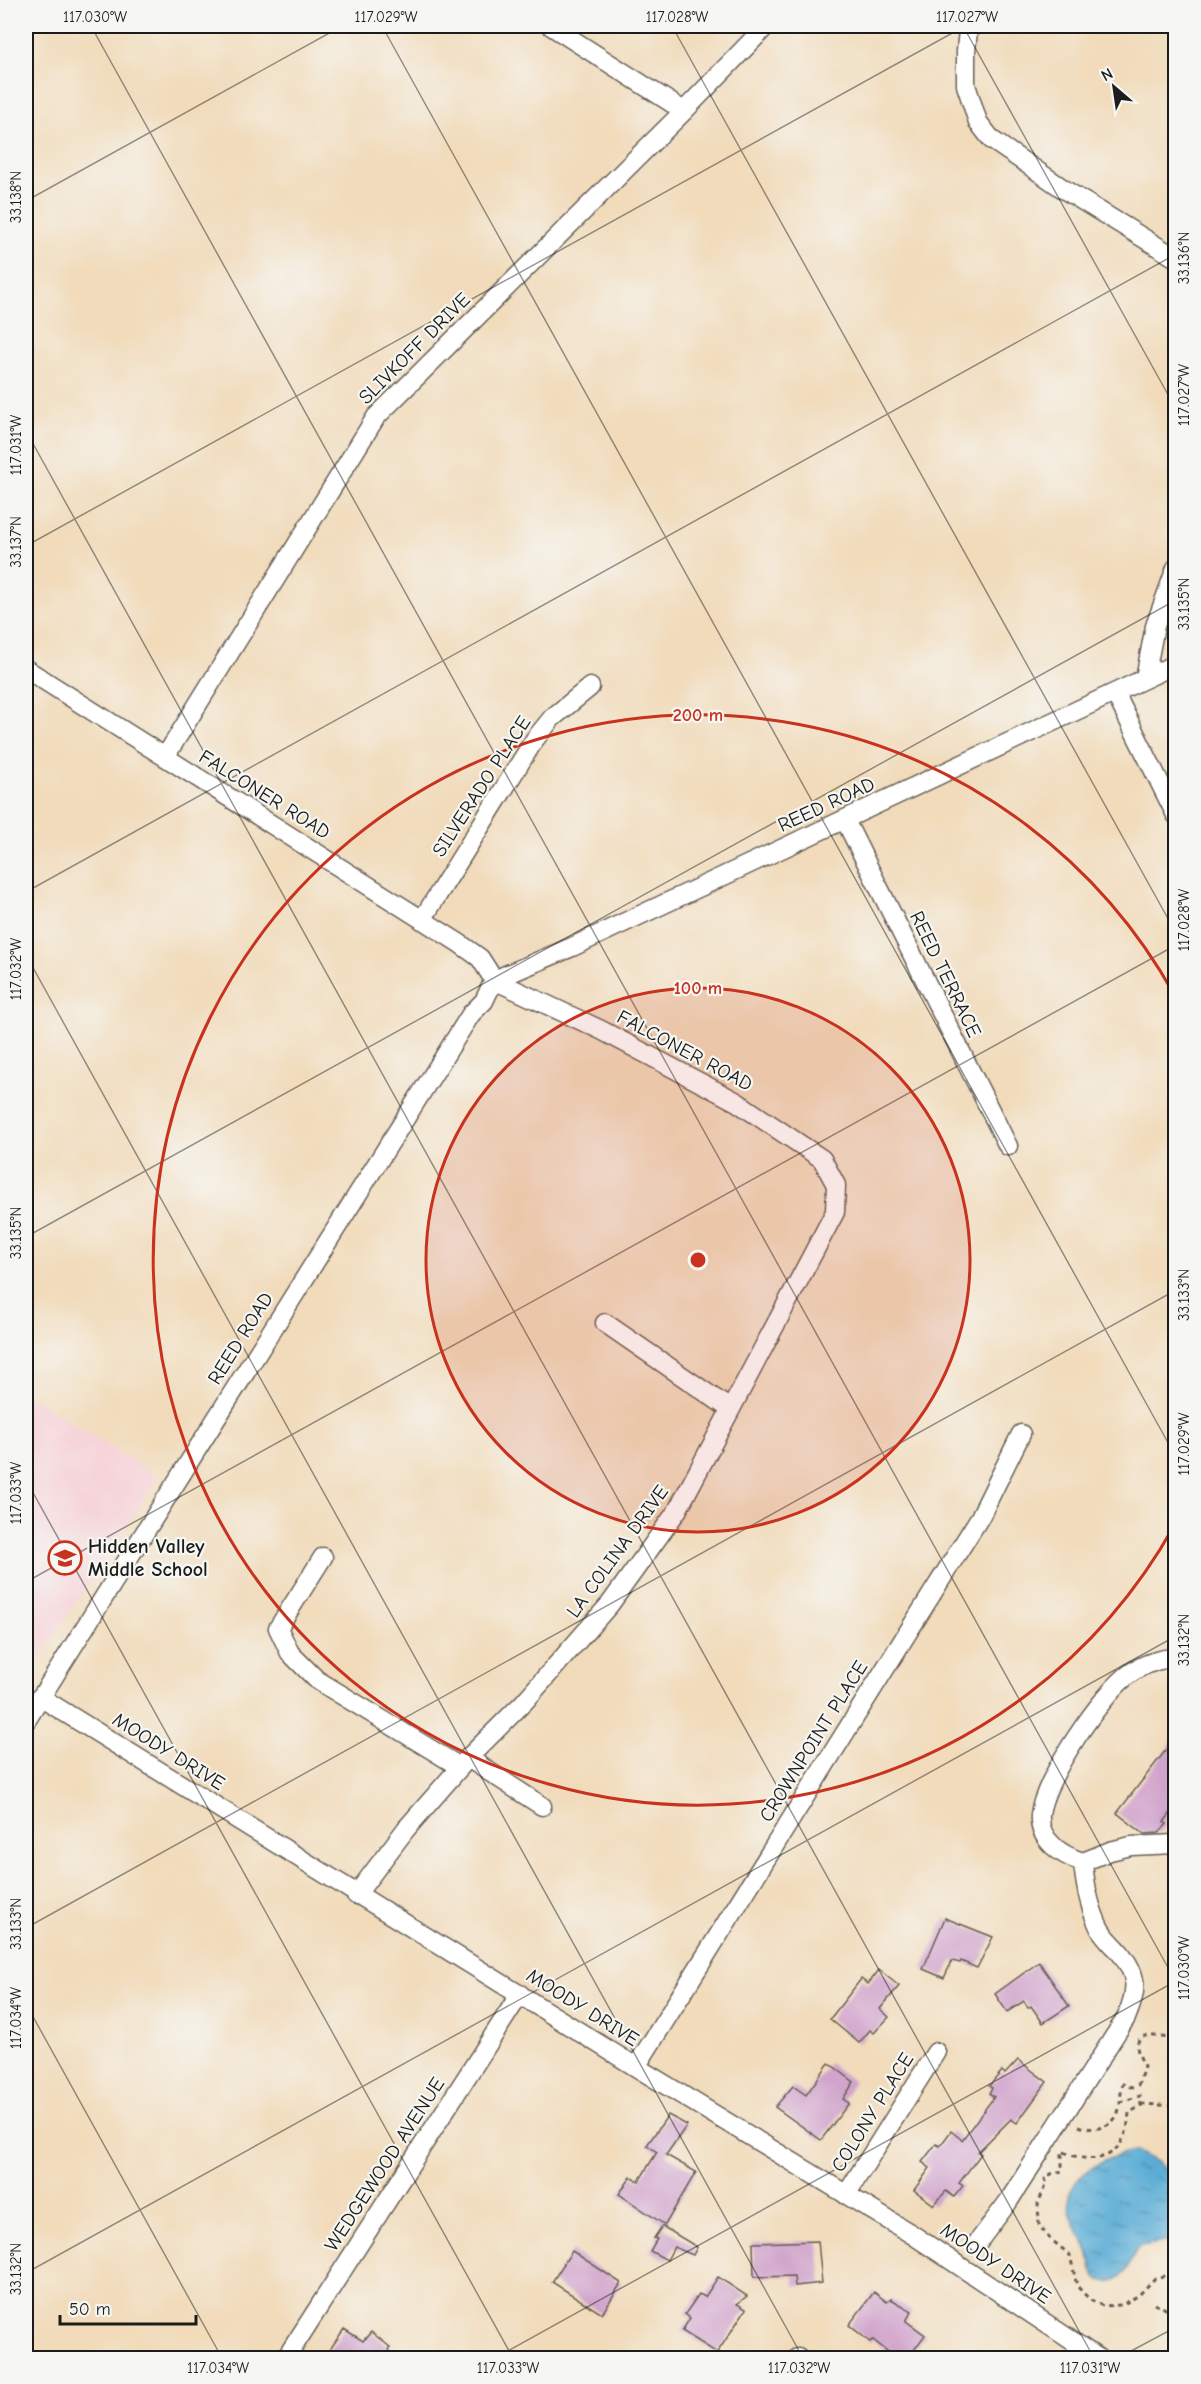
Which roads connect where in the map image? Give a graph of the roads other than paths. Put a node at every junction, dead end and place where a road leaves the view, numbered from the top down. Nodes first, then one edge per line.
1 (551, 26) edge
2 (766, 26) edge
3 (972, 26) edge
4 (684, 111) junction
5 (1176, 258) edge
6 (1176, 568) edge
7 (1176, 664) edge
8 (26, 669) edge
9 (1145, 678) junction
10 (590, 687) dead end
11 (1115, 693) junction
12 (165, 757) junction
13 (1176, 815) edge
14 (845, 820) junction
15 (422, 920) junction
16 (494, 980) junction
17 (1008, 1146) dead end
18 (836, 1185) joint
19 (605, 1323) dead end
20 (730, 1409) junction
21 (1021, 1434) dead end
22 (322, 1557) dead end
23 (1176, 1658) edge
24 (40, 1697) junction
25 (26, 1721) edge
26 (464, 1762) junction
27 (542, 1806) dead end
28 (1176, 1844) edge
29 (1083, 1862) junction
30 (356, 1895) junction
31 (520, 1994) junction
32 (936, 2052) dead end
33 (636, 2067) junction
34 (846, 2195) junction
35 (978, 2242) dead end
36 (286, 2358) edge
37 (1098, 2358) edge

1 - 4 street
2 - 4 street, SLIVKOFF DRIVE
3 - 5 street
4 - 12 street, SLIVKOFF DRIVE
6 - 9 street
7 - 9 street, REED ROAD
8 - 12 street, FALCONER ROAD
9 - 11 street, REED ROAD
10 - 15 street, SILVERADO PLACE
11 - 13 street
11 - 14 street, REED ROAD
12 - 15 street, FALCONER ROAD
14 - 16 street, REED ROAD
14 - 17 street, REED TERRACE
15 - 16 street, FALCONER ROAD
16 - 18 street, FALCONER ROAD
16 - 24 street, REED ROAD
18 - 20 street, LA COLINA DRIVE
19 - 20 street
20 - 26 street, LA COLINA DRIVE
21 - 33 street, CROWNPOINT PLACE
22 - 26 street
23 - 29 street
24 - 25 street, REED ROAD
24 - 30 street, MOODY DRIVE
26 - 27 street
26 - 30 street, LA COLINA DRIVE
28 - 29 street
29 - 35 street
30 - 31 street, MOODY DRIVE
31 - 33 street, MOODY DRIVE
31 - 36 street, WEDGEWOOD AVENUE
32 - 34 street, COLONY PLACE
33 - 34 street, MOODY DRIVE
34 - 37 street, MOODY DRIVE

